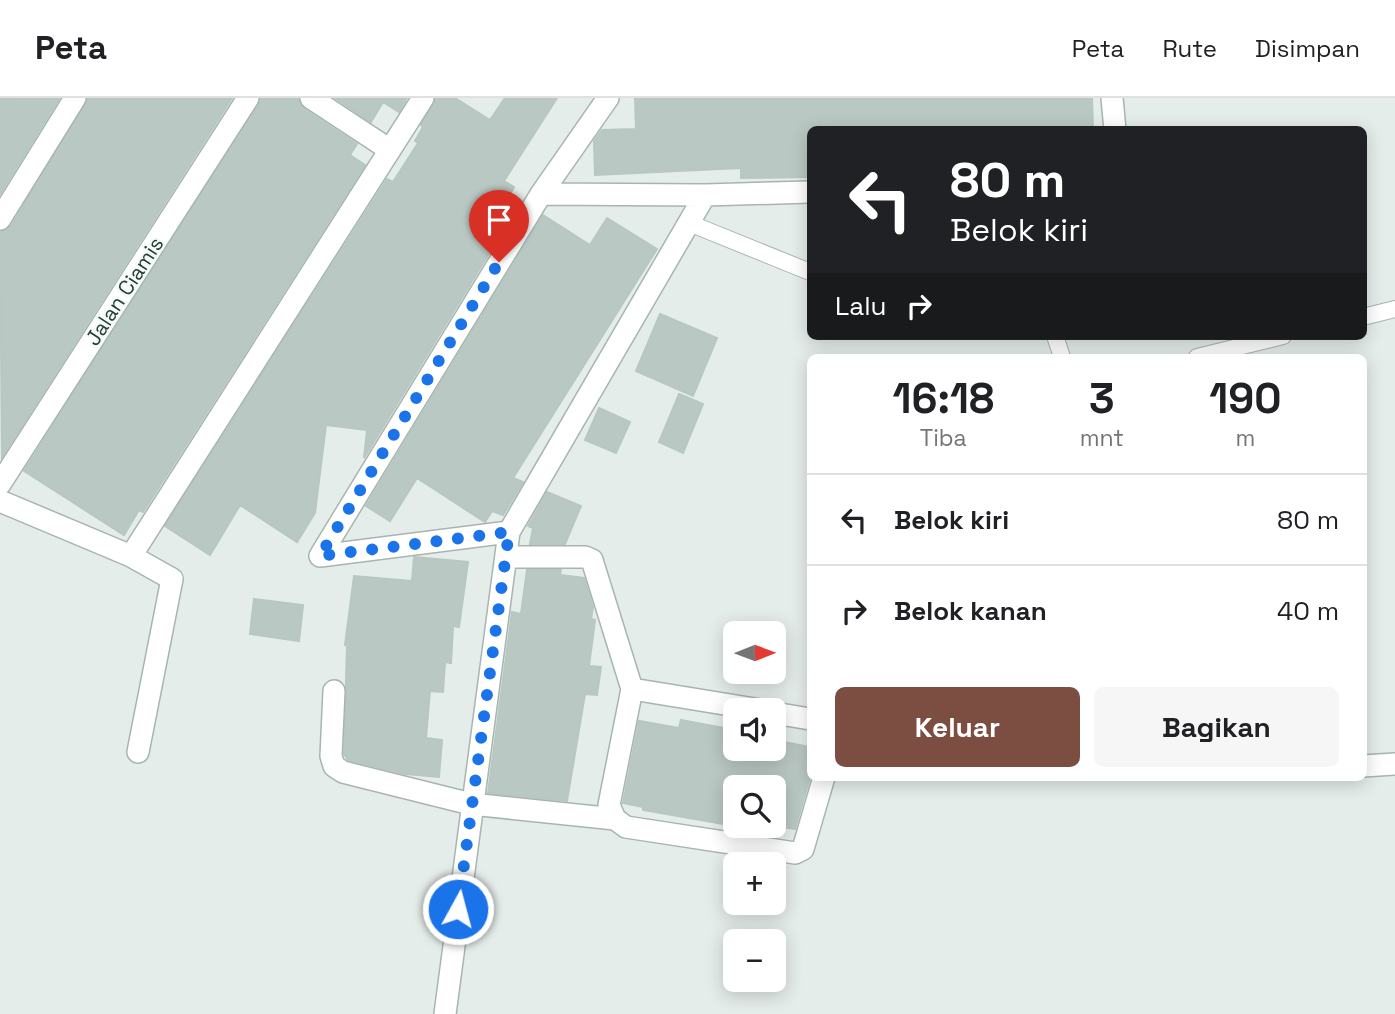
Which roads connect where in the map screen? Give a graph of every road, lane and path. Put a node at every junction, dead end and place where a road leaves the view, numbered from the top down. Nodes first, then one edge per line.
1 (75, 98) edge
2 (248, 98) edge
3 (311, 98) edge
4 (423, 98) edge
5 (608, 98) edge
6 (1112, 98) edge
7 (1115, 126) edge
8 (390, 150) junction
9 (807, 192) edge
10 (541, 194) junction
11 (705, 195) junction
12 (0, 219) edge
13 (689, 223) junction
14 (807, 271) edge
15 (1395, 309) edge
16 (1367, 316) edge
17 (1267, 340) edge
18 (1209, 354) edge
19 (0, 484) edge
20 (0, 501) edge
21 (509, 532) junction
22 (131, 556) junction
23 (506, 557) junction
24 (632, 689) junction
25 (334, 691) dead end
26 (723, 704) edge
27 (786, 715) edge
28 (807, 718) edge
29 (138, 752) dead end
30 (1395, 764) edge
31 (1367, 766) edge
32 (823, 781) edge
33 (471, 804) junction
34 (615, 819) junction
35 (445, 1014) edge

1 - 12 street
2 - 19 street, Jalan Ciamis
3 - 8 street
4 - 8 street
5 - 10 street
6 - 7 street
8 - 22 street
9 - 11 street
10 - 11 street
10 - 21 street
11 - 13 street
13 - 14 lane
13 - 21 street
15 - 16 lane
17 - 18 lane
20 - 22 street
21 - 23 street
22 - 29 street
23 - 24 street
23 - 33 street
24 - 26 street
24 - 34 street
25 - 33 street
27 - 28 street
30 - 31 street
32 - 34 street
33 - 34 street
33 - 35 street

